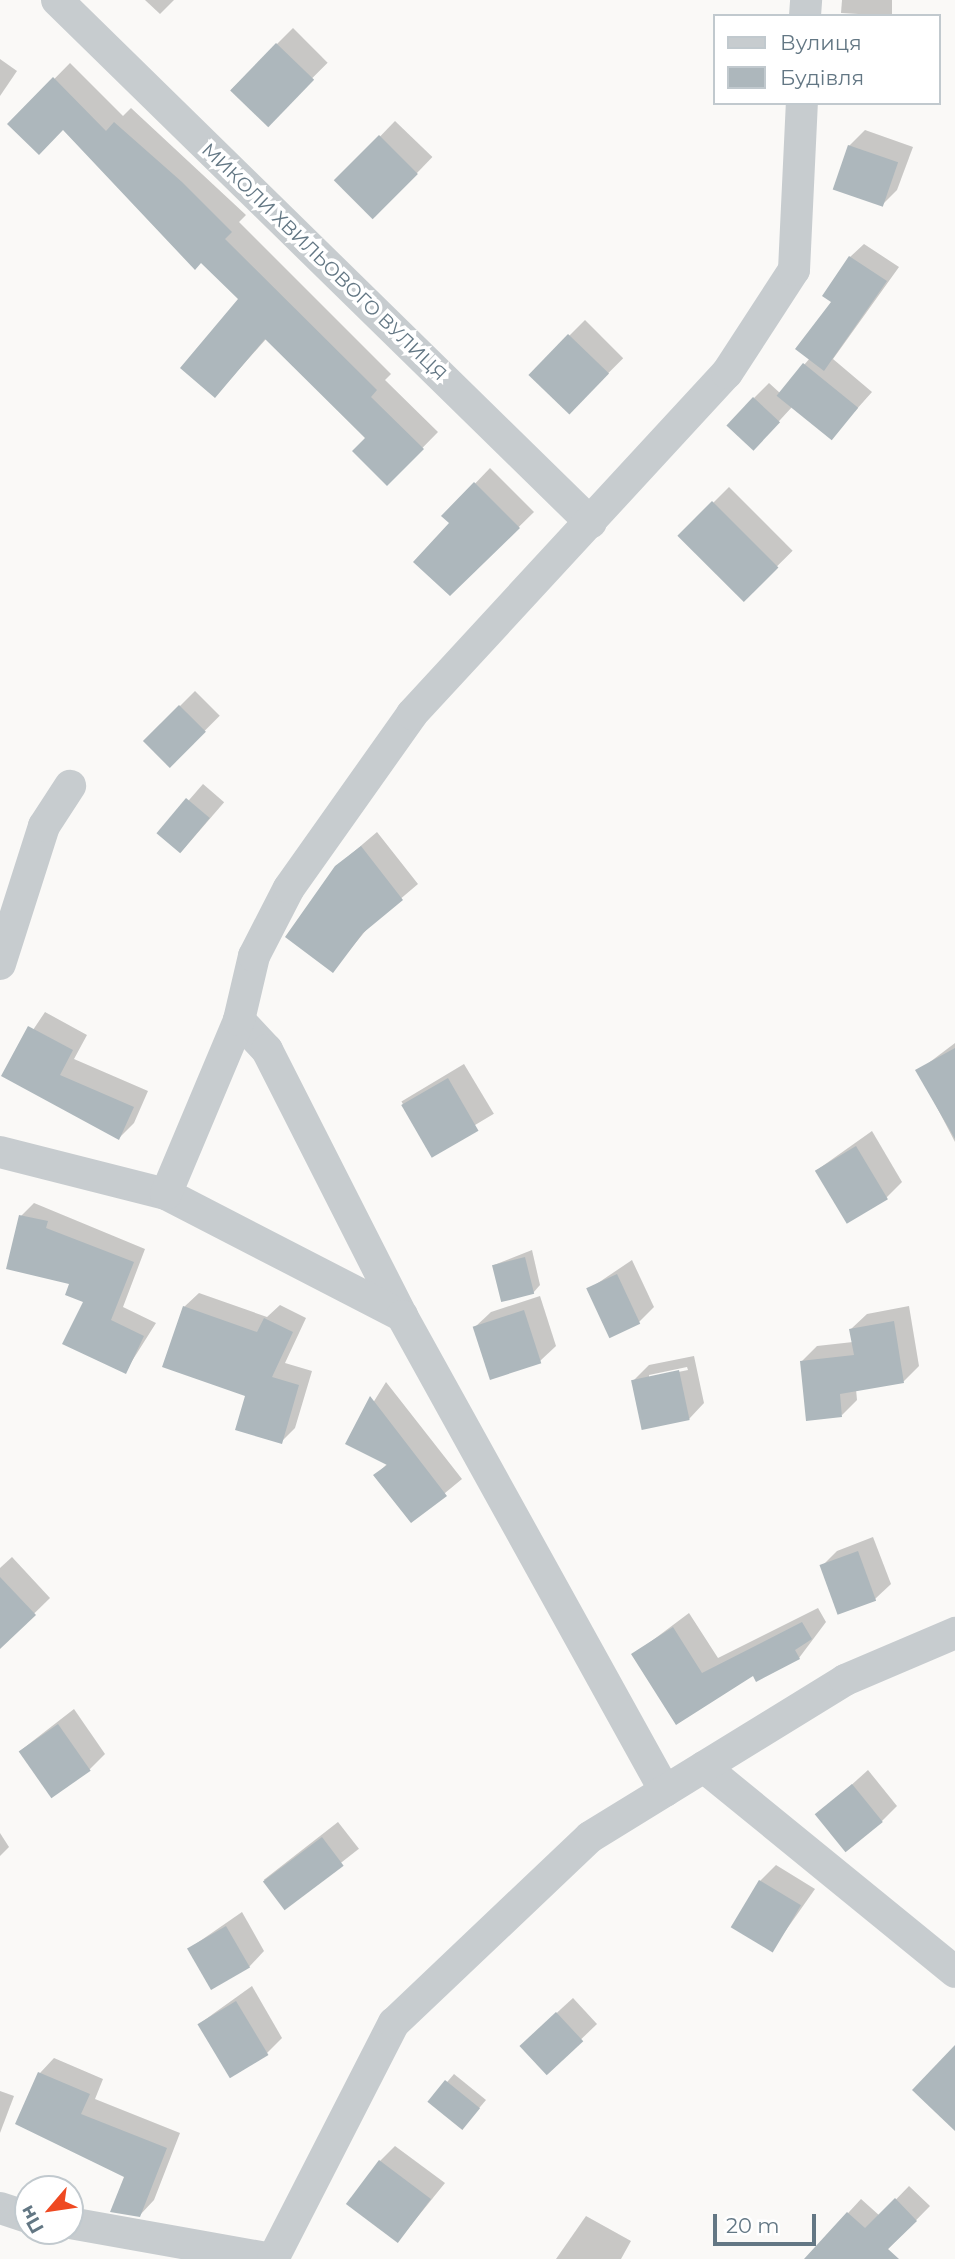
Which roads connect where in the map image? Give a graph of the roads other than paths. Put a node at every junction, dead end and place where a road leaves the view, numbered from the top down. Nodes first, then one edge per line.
1 (57, 0) edge
2 (802, 105) edge
3 (591, 523) junction
4 (70, 786) dead end
5 (2, 950) edge
6 (239, 1020) junction
7 (0, 1152) edge
8 (166, 1194) junction
9 (402, 1315) junction
10 (955, 1633) edge
11 (704, 1767) junction
12 (665, 1790) junction
13 (955, 1972) edge
14 (84, 2225) edge
15 (273, 2259) edge

1 - 3 street, МИКОЛИ ХВИЛЬОВОГО ВУЛИЦЯ
2 - 3 street
3 - 6 street
4 - 5 street
6 - 8 street
6 - 9 street
7 - 8 street
8 - 9 street
9 - 12 street
10 - 11 street
11 - 12 street
11 - 13 street
12 - 15 street
14 - 15 street

